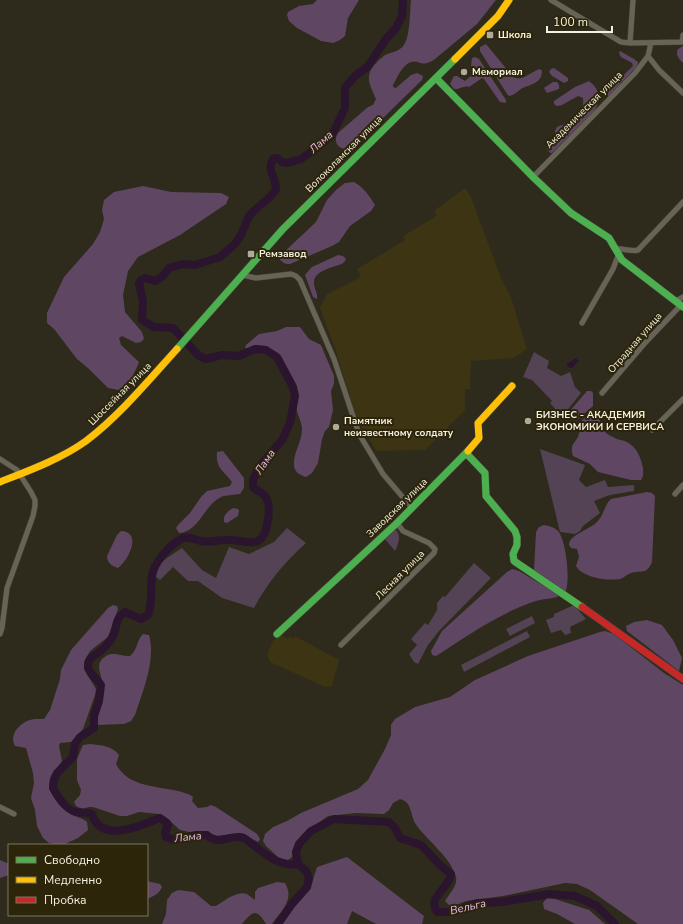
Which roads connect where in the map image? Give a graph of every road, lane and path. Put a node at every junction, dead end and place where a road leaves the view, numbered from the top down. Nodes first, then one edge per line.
1 (509, 0) edge
2 (633, 0) edge
3 (554, 1) edge
4 (683, 35) edge
5 (682, 42) edge
6 (630, 43) junction
7 (651, 43) junction
8 (648, 56) junction
9 (436, 78) junction
10 (683, 93) edge
11 (533, 177) junction
12 (683, 202) edge
13 (617, 253) junction
14 (242, 275) junction
15 (681, 302) edge
16 (582, 323) dead end
17 (197, 327) joint
18 (512, 386) dead end
19 (602, 394) dead end
20 (683, 399) edge
21 (652, 430) dead end
22 (466, 453) junction
23 (0, 459) edge
24 (20, 474) junction
25 (0, 482) edge
26 (683, 485) edge
27 (675, 494) dead end
28 (412, 508) junction
29 (397, 523) junction
30 (0, 634) edge
31 (277, 634) dead end
32 (341, 645) dead end
33 (683, 679) edge
34 (0, 807) edge
35 (14, 814) dead end

1 - 9 street, Волоколамская улица
2 - 6 street
3 - 6 street
4 - 5 street
5 - 7 street
6 - 7 street
7 - 8 street, Академическая улица
8 - 10 street
8 - 11 street, Академическая улица
9 - 11 street
9 - 14 street, Волоколамская улица
11 - 13 street
12 - 13 street
13 - 15 street
13 - 16 street
14 - 17 street, Волоколамская улица
14 - 28 street
15 - 19 street, Отрадная улица
17 - 24 street, Шоссейная улица
18 - 22 street, Заводская улица
20 - 21 street
22 - 28 street, Заводская улица
22 - 33 street
23 - 24 street
24 - 25 street, Шоссейная улица
24 - 30 street
26 - 27 street
28 - 29 street, Заводская улица
29 - 31 street, Заводская улица
29 - 32 street, Лесная улица
34 - 35 street

